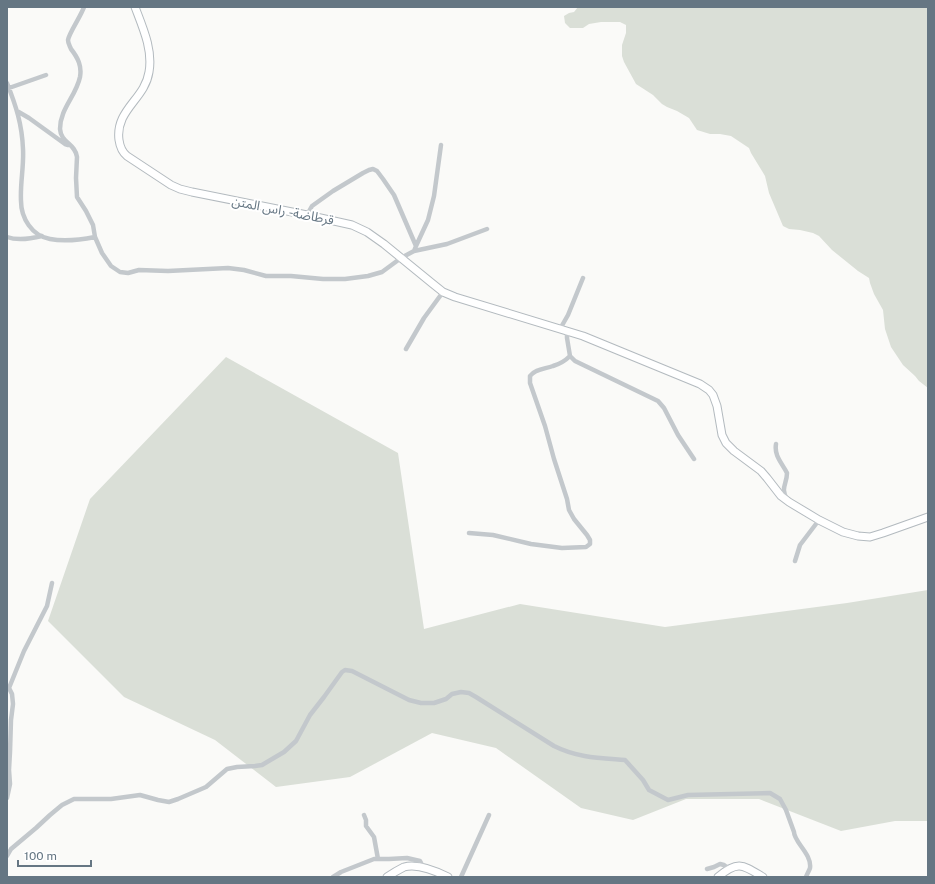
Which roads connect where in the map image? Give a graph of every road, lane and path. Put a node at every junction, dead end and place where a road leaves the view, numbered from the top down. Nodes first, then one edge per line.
1 (84, 7) edge
2 (135, 7) edge
3 (46, 75) dead end
4 (8, 86) edge
5 (17, 111) junction
6 (442, 145) dead end
7 (73, 147) junction
8 (307, 215) junction
9 (487, 229) dead end
10 (42, 236) junction
11 (7, 237) edge
12 (95, 237) junction
13 (415, 248) junction
14 (401, 258) junction
15 (583, 278) dead end
16 (443, 292) junction
17 (564, 330) junction
18 (406, 349) dead end
19 (570, 356) junction
20 (776, 444) dead end
21 (694, 459) dead end
22 (789, 502) junction
23 (928, 517) edge
24 (819, 520) junction
25 (469, 533) dead end
26 (796, 561) dead end
27 (52, 583) dead end
28 (8, 687) edge
29 (8, 785) edge
30 (7, 798) edge
31 (364, 815) dead end
32 (489, 815) dead end
33 (7, 856) edge
34 (378, 859) junction
35 (424, 868) junction
36 (707, 870) dead end
37 (726, 872) edge
38 (756, 874) edge
39 (333, 877) edge
40 (387, 877) edge
41 (448, 877) edge
42 (461, 877) edge
43 (718, 877) edge
44 (763, 877) edge
45 (806, 877) edge

1 - 7 street
2 - 8 main road, قرطاضة - راس المتن
3 - 4 street
4 - 5 street
5 - 7 street
5 - 10 street
6 - 13 street
7 - 12 street
8 - 13 street
8 - 14 main road, قرطاضة - راس المتن
9 - 13 street
10 - 11 street
10 - 12 street
12 - 14 street
13 - 14 street
14 - 16 main road, قرطاضة - راس المتن
15 - 17 street
16 - 17 main road, قرطاضة - راس المتن
16 - 18 street
17 - 19 street
17 - 22 main road, قرطاضة - راس المتن
19 - 21 street
19 - 25 street
20 - 22 street
22 - 24 main road, قرطاضة - راس المتن
23 - 24 main road, قرطاضة - راس المتن
24 - 26 street
27 - 28 street
28 - 29 street
29 - 30 street
31 - 34 street
32 - 42 street
33 - 45 street
34 - 35 street
34 - 39 street
35 - 40 main road
35 - 41 main road
36 - 37 street
37 - 38 main road
37 - 43 main road
38 - 44 main road

